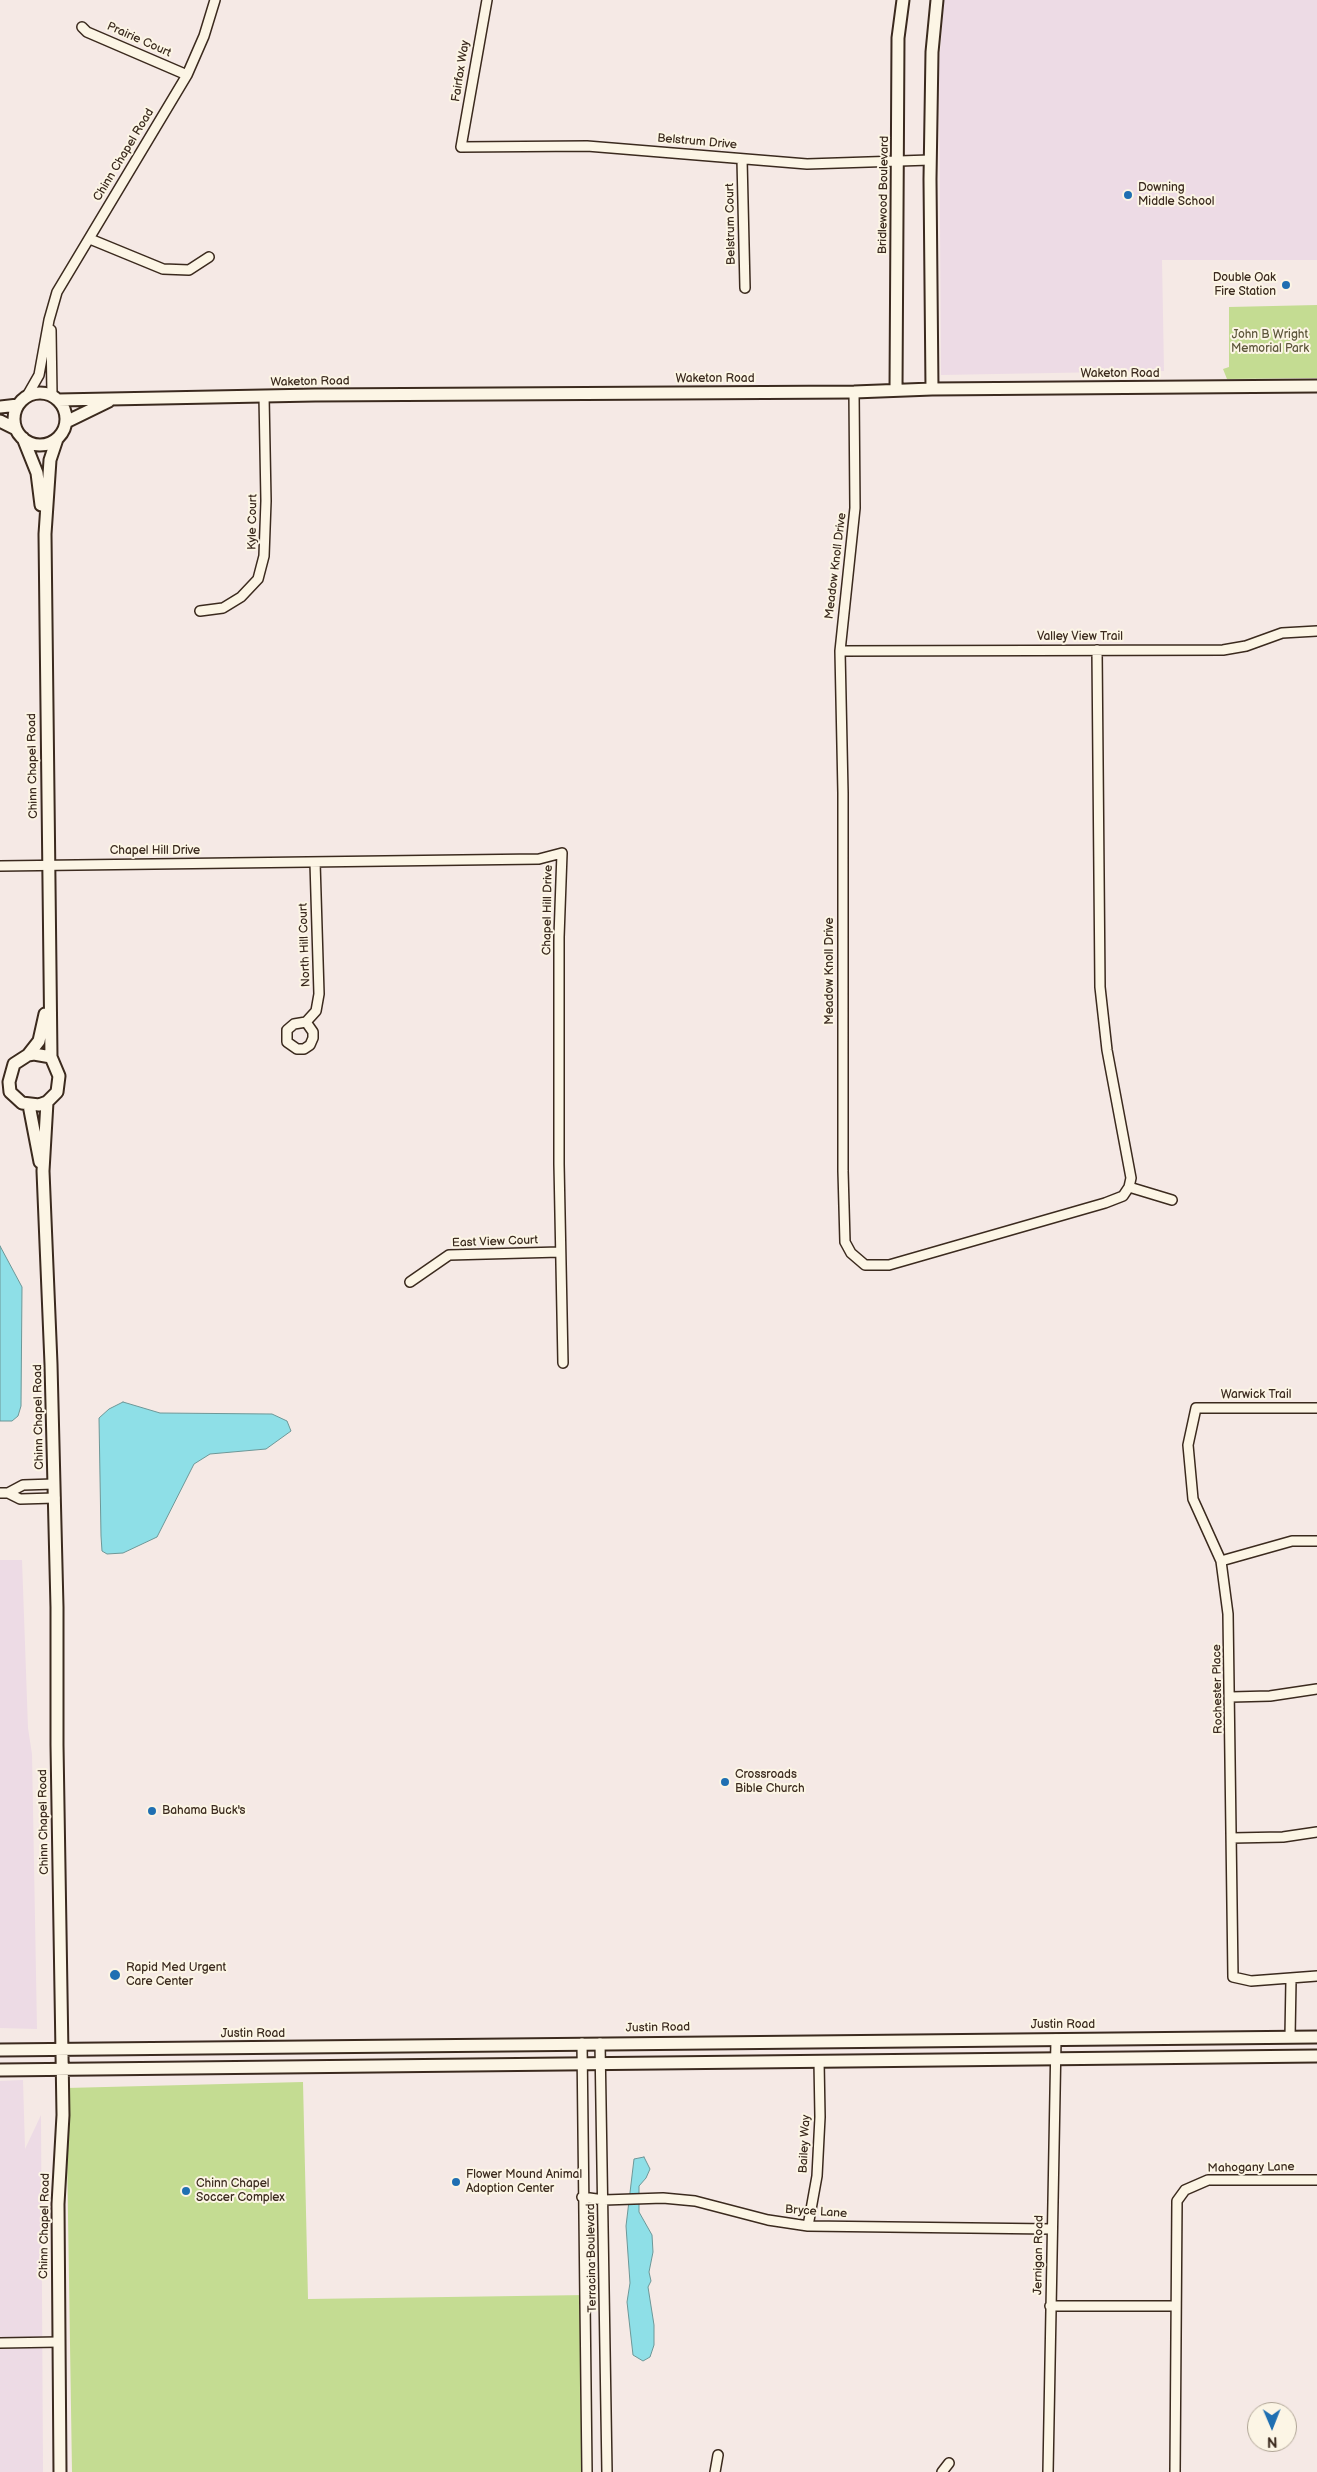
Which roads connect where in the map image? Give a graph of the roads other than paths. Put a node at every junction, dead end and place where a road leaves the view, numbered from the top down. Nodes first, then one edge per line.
1 (215, 0) edge
2 (487, 0) edge
3 (903, 0) edge
4 (937, 0) edge
5 (82, 27) dead end
6 (187, 75) junction
7 (462, 147) joint
8 (742, 159) junction
9 (898, 160) junction
10 (930, 160) junction
11 (90, 239) junction
12 (209, 257) dead end
13 (745, 288) dead end
14 (49, 320) junction
15 (1317, 386) edge
16 (932, 389) junction
17 (896, 390) junction
18 (854, 392) junction
19 (27, 396) junction
20 (264, 396) junction
21 (55, 398) junction
22 (112, 399) junction
23 (18, 405) junction
24 (0, 407) edge
25 (0, 421) edge
26 (66, 422) junction
27 (19, 433) junction
28 (57, 439) junction
29 (44, 534) junction
30 (200, 611) dead end
31 (1317, 631) edge
32 (1097, 650) junction
33 (840, 651) junction
34 (315, 862) junction
35 (48, 864) junction
36 (0, 866) edge
37 (49, 998) junction
38 (306, 1022) dead end
39 (28, 1055) junction
40 (51, 1057) junction
41 (5, 1071) edge
42 (5, 1090) edge
43 (47, 1102) junction
44 (29, 1105) junction
45 (43, 1171) junction
46 (1129, 1187) junction
47 (1172, 1200) dead end
48 (560, 1252) junction
49 (410, 1282) dead end
50 (564, 1363) dead end
51 (1196, 1408) joint
52 (1317, 1408) edge
53 (54, 1484) junction
54 (4, 1493) edge
55 (55, 1498) junction
56 (1317, 1541) edge
57 (1221, 1561) junction
58 (1317, 1689) edge
59 (1231, 1697) junction
60 (1317, 1832) edge
61 (1232, 1838) junction
62 (1317, 1976) edge
63 (1291, 1980) junction
64 (1290, 2037) junction
65 (1317, 2037) edge
66 (1056, 2038) junction
67 (600, 2043) junction
68 (582, 2044) junction
69 (61, 2048) junction
70 (0, 2050) edge
71 (1317, 2056) edge
72 (1056, 2059) junction
73 (819, 2062) junction
74 (582, 2063) junction
75 (600, 2063) junction
76 (61, 2069) junction
77 (0, 2070) edge
78 (1317, 2180) edge
79 (582, 2197) junction
80 (604, 2200) junction
81 (808, 2226) junction
82 (1051, 2229) junction
83 (1050, 2306) junction
84 (1176, 2306) junction
85 (59, 2342) junction
86 (0, 2344) edge
87 (718, 2455) dead end
88 (950, 2463) dead end
89 (60, 2472) edge
90 (586, 2472) edge
91 (607, 2472) edge
92 (715, 2472) edge
93 (942, 2472) edge
94 (1048, 2472) edge
95 (1175, 2472) edge

1 - 6 street, Chinn Chapel Road
2 - 7 street, Fairfax Way
3 - 9 street, Bridlewood Boulevard
4 - 10 street
5 - 6 street, Prairie Court
6 - 11 street, Chinn Chapel Road
7 - 8 street, Belstrum Drive
8 - 9 street, Belstrum Drive
8 - 13 street, Belstrum Court
9 - 10 street, Belstrum Drive
9 - 17 street, Bridlewood Boulevard
10 - 16 street
11 - 12 street
11 - 14 street, Chinn Chapel Road
14 - 19 street, Chinn Chapel Road
14 - 21 street, Chinn Chapel Road
15 - 16 street, Waketon Road
16 - 17 street, Waketon Road
17 - 18 street, Waketon Road
18 - 20 street, Waketon Road
18 - 33 street, Meadow Knoll Drive
19 - 21 street
19 - 23 street
20 - 22 street, Waketon Road
20 - 30 street, Kyle Court
21 - 22 street, Waketon Road
21 - 26 street
22 - 26 street, Waketon Road
23 - 24 street
23 - 27 street
25 - 27 street
26 - 28 street
27 - 28 street
27 - 29 street, Chinn Chapel Road
28 - 29 street, Chinn Chapel Road
29 - 35 street, Chinn Chapel Road
31 - 32 street, Valley View Trail
32 - 33 street, Valley View Trail
32 - 46 street
33 - 46 street, Meadow Knoll Drive
34 - 35 street, Chapel Hill Drive
34 - 38 street, North Hill Court
34 - 48 street, Chapel Hill Drive
35 - 36 street, Chapel Hill Drive
35 - 37 street, Chinn Chapel Road
37 - 39 street, Chinn Chapel Road
37 - 40 street, Chinn Chapel Road
39 - 40 street
39 - 41 street
40 - 43 street
41 - 42 street
42 - 44 street
43 - 44 street
43 - 45 street, Chinn Chapel Road
44 - 45 street, Chinn Chapel Road
45 - 53 street, Chinn Chapel Road
46 - 47 street
48 - 49 street, East View Court
48 - 50 street, Chapel Hill Drive
51 - 52 street, Warwick Trail
51 - 57 street, Rochester Place
53 - 54 street
53 - 55 street, Chinn Chapel Road
54 - 55 street
55 - 69 street, Chinn Chapel Road
56 - 57 street
57 - 59 street, Rochester Place
58 - 59 street
59 - 61 street, Rochester Place
60 - 61 street
61 - 63 street, Rochester Place
62 - 63 street
63 - 64 street
64 - 65 street, Justin Road
64 - 66 street, Justin Road
66 - 67 street, Justin Road
66 - 72 street, Jernigan Road
67 - 68 street, Justin Road
67 - 75 street, Terracina Boulevard
68 - 69 street, Justin Road
68 - 74 street, Terracina Boulevard
69 - 70 street, Justin Road
69 - 76 street, Chinn Chapel Road
71 - 72 street
72 - 73 street
72 - 82 street, Jernigan Road
73 - 75 street
73 - 81 street, Bailey Way
74 - 75 street
74 - 76 street
74 - 79 street, Terracina Boulevard
75 - 80 street, Terracina Boulevard
76 - 77 street
76 - 85 street, Chinn Chapel Road
78 - 84 street, Mahogany Lane
79 - 80 street, Bryce Lane
79 - 90 street, Terracina Boulevard
80 - 81 street, Bryce Lane
80 - 91 street, Terracina Boulevard
81 - 82 street, Bryce Lane
82 - 83 street, Jernigan Road
83 - 84 street
83 - 94 street, Jernigan Road
84 - 95 street, Mahogany Lane
85 - 86 street
85 - 89 street, Chinn Chapel Road
87 - 92 street
88 - 93 street

